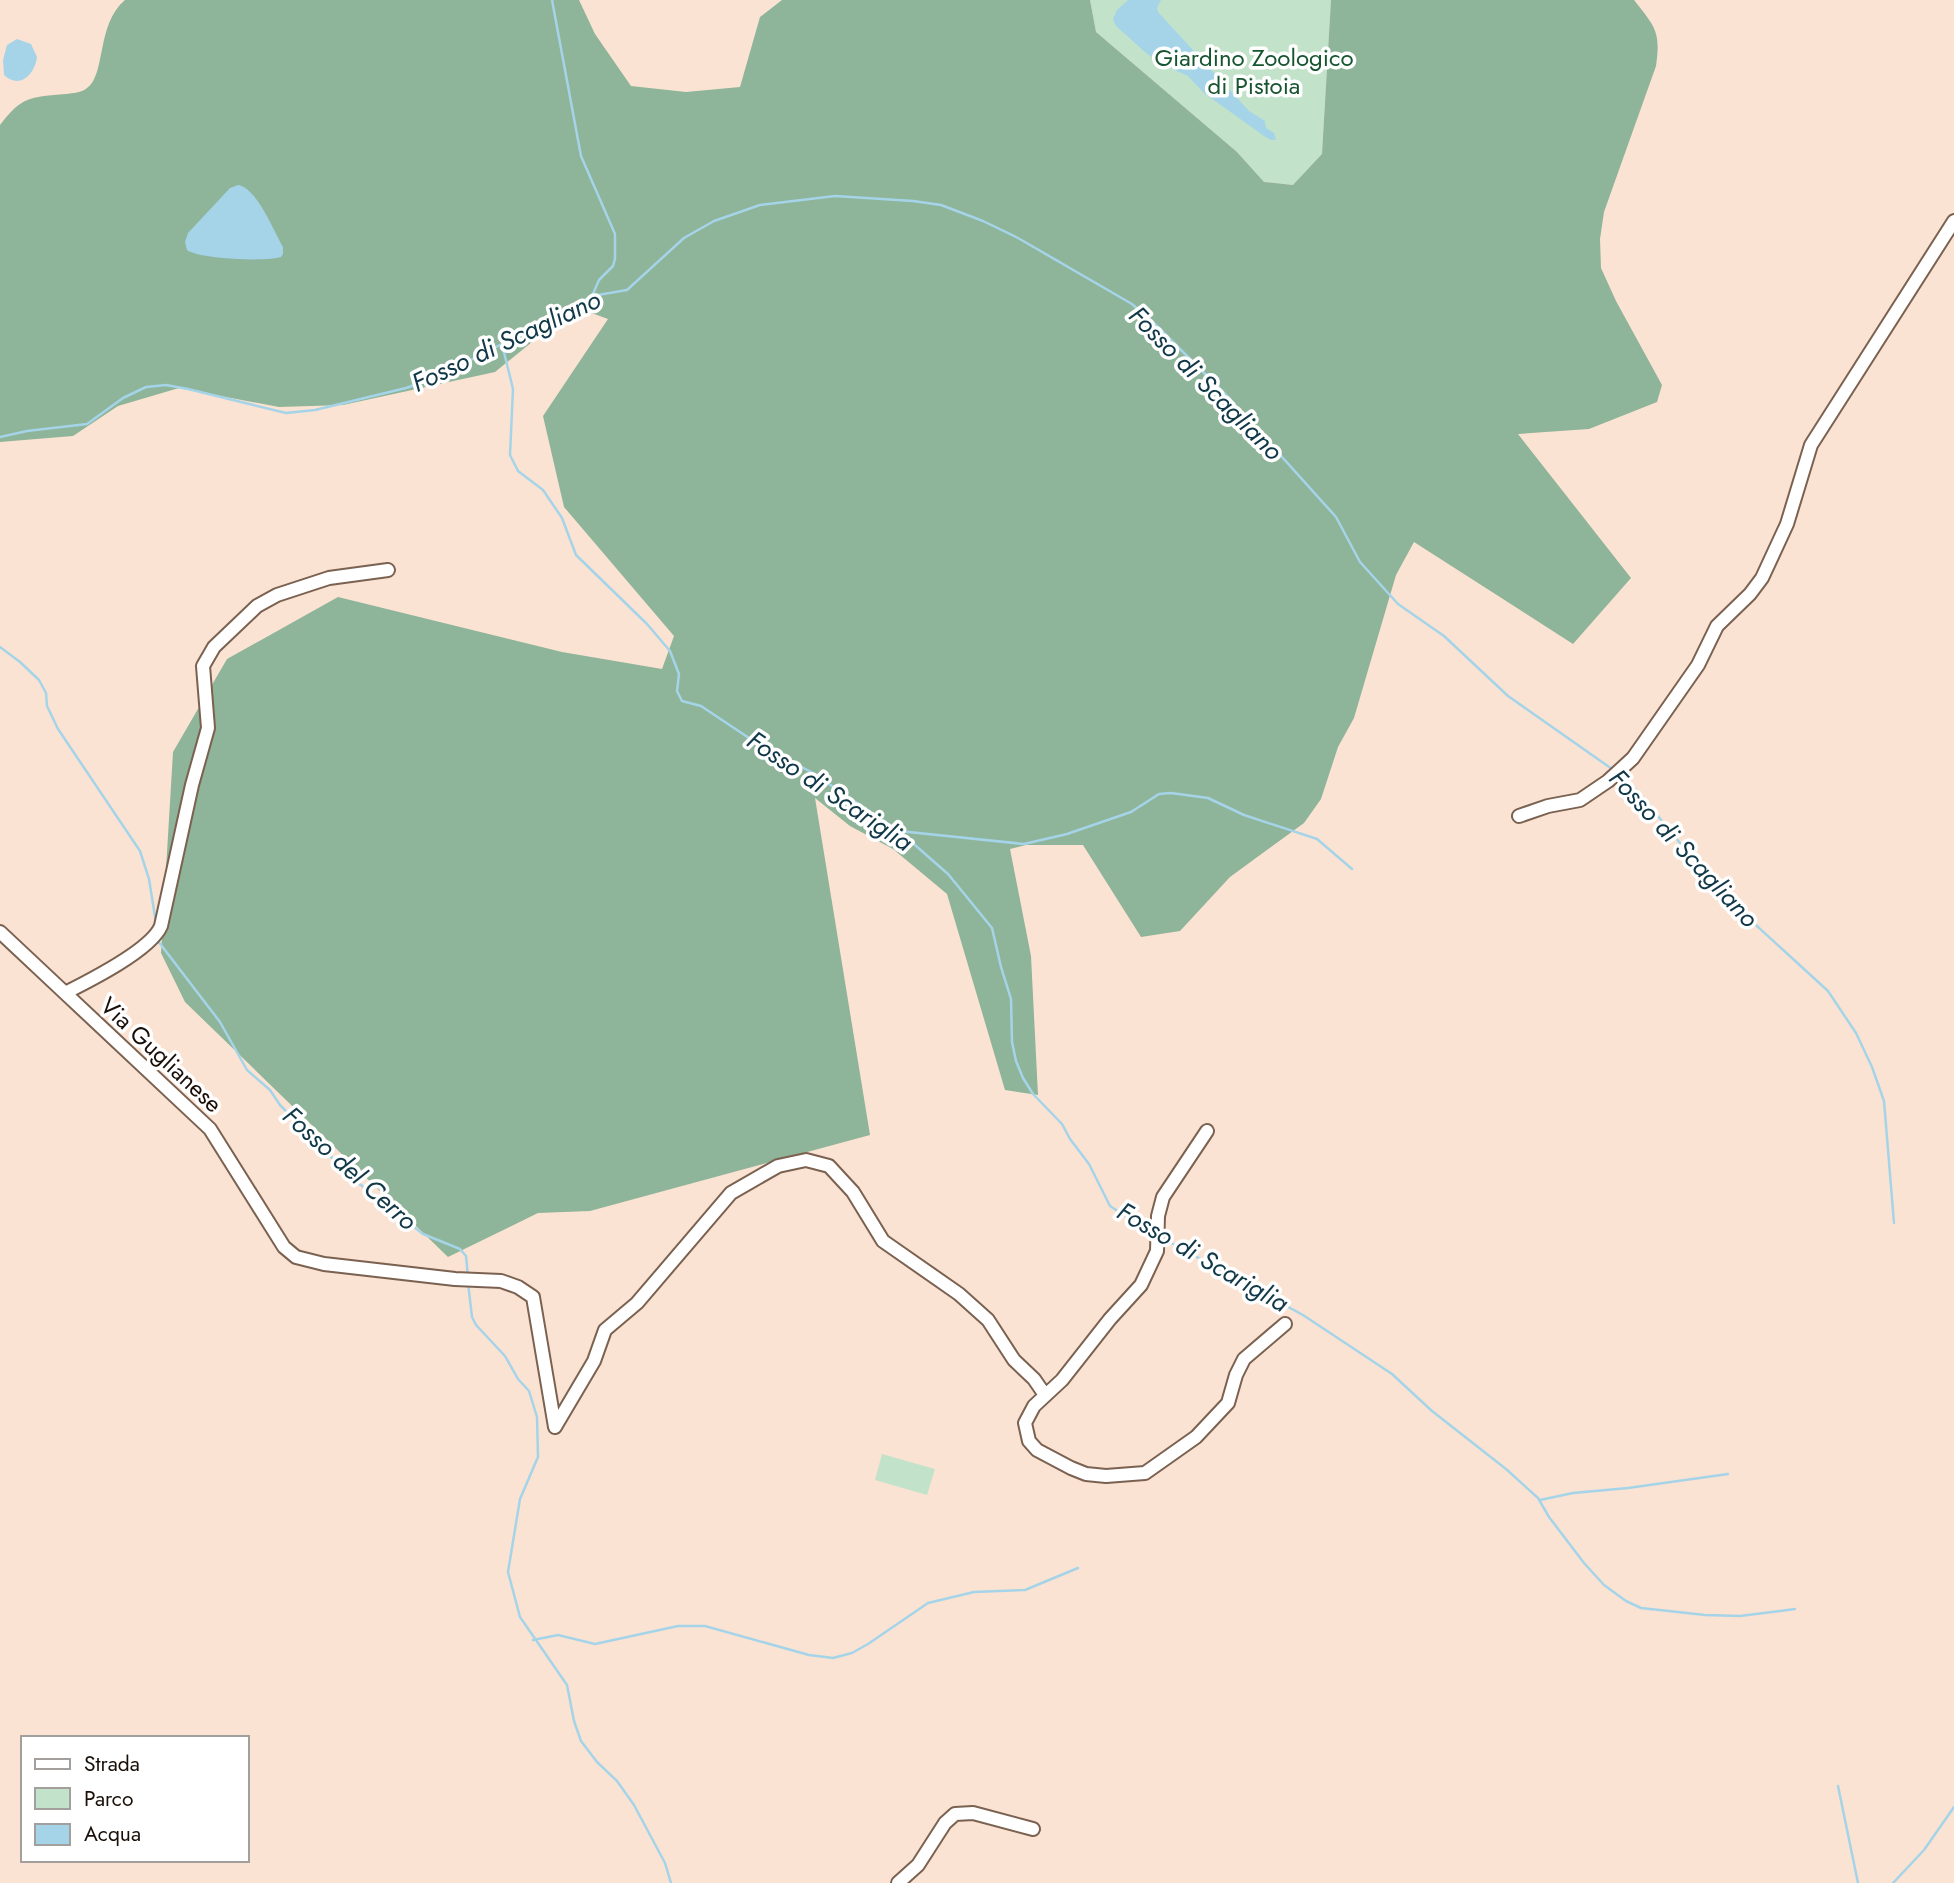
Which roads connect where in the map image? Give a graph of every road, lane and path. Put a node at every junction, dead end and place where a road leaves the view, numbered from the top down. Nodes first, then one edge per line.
1 (1954, 221) edge
2 (388, 570) dead end
3 (1519, 816) dead end
4 (0, 932) edge
5 (65, 993) junction
6 (1207, 1131) dead end
7 (1285, 1324) dead end
8 (1045, 1395) junction
9 (1033, 1829) dead end
10 (898, 1883) edge

1 - 3 street
2 - 5 street, Via Guglianese
4 - 5 street, Via Guglianese
5 - 8 street, Via Guglianese
6 - 8 street
7 - 8 street
9 - 10 street

